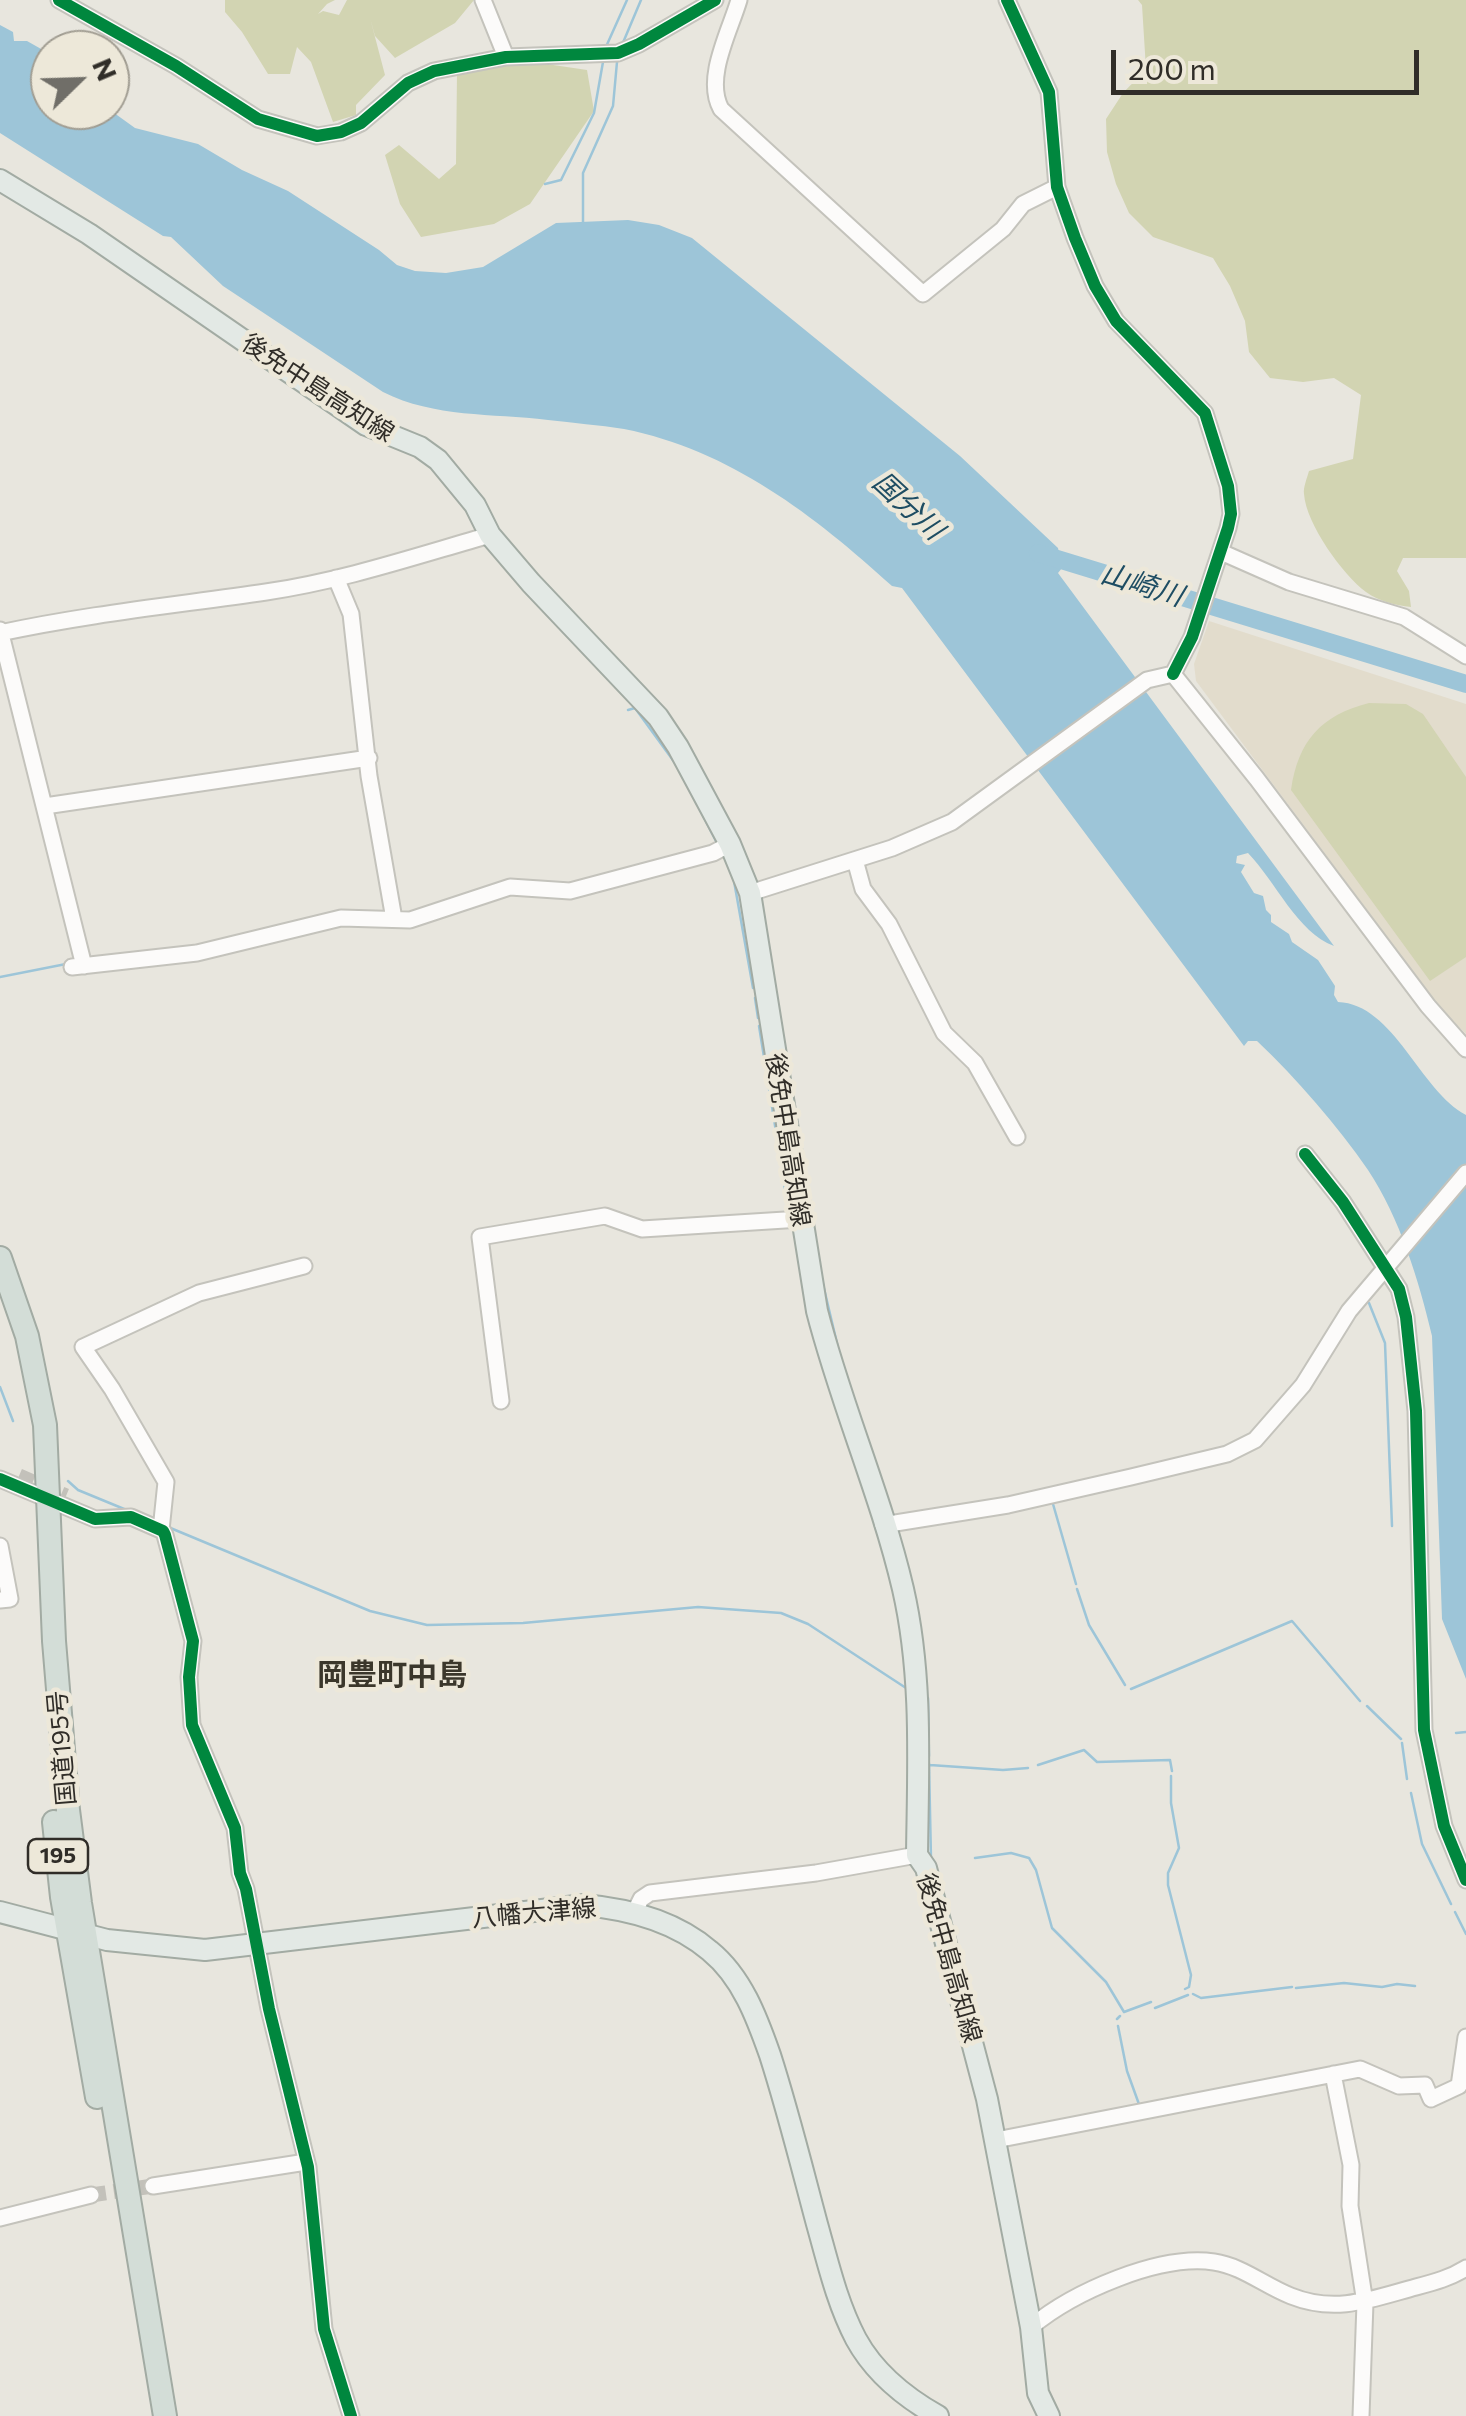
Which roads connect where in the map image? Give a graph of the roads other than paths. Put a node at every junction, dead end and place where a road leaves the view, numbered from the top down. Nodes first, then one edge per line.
1 (59, 0) edge
2 (483, 0) edge
3 (739, 0) edge
4 (1007, 0) edge
5 (709, 1) edge
6 (506, 56) junction
7 (0, 180) edge
8 (1058, 188) junction
9 (490, 535) junction
10 (1221, 552) junction
11 (336, 578) junction
12 (0, 632) edge
13 (1466, 656) edge
14 (1165, 675) junction
15 (369, 758) junction
16 (45, 806) junction
17 (730, 844) junction
18 (855, 860) junction
19 (750, 893) junction
20 (394, 919) junction
21 (1466, 1050) edge
22 (1018, 1137) dead end
23 (1305, 1154) dead end
24 (1466, 1174) edge
25 (801, 1219) junction
26 (0, 1258) edge
27 (304, 1266) dead end
28 (1388, 1268) junction
29 (0, 1293) edge
30 (501, 1401) dead end
31 (0, 1468) edge
32 (19, 1476) tunnel mouth
33 (0, 1479) edge
34 (50, 1497) junction
35 (883, 1525) junction
36 (161, 1526) junction
37 (0, 1546) edge
38 (0, 1600) edge
39 (917, 1856) junction
40 (1466, 1880) edge
41 (0, 1912) edge
42 (634, 1913) junction
43 (77, 1932) junction
44 (256, 1945) junction
45 (1466, 2037) edge
46 (1333, 2074) junction
47 (996, 2140) junction
48 (306, 2162) junction
49 (207, 2177) junction
50 (154, 2186) tunnel mouth
51 (91, 2195) tunnel mouth
52 (122, 2200) junction
53 (0, 2218) edge
54 (1466, 2268) edge
55 (1365, 2303) junction
56 (1031, 2327) junction
57 (150, 2416) edge
58 (165, 2416) edge
59 (350, 2416) edge
60 (938, 2416) edge
61 (1049, 2416) edge
62 (1361, 2416) edge

1 - 6 street
2 - 6 street
3 - 8 street
4 - 8 street
5 - 6 street
7 - 9 main road, 後免中島高知線
8 - 10 street
9 - 11 street
9 - 17 main road, 後免中島高知線
10 - 13 street
10 - 14 street
11 - 12 street
11 - 15 street
12 - 16 street
14 - 18 street
14 - 21 street
15 - 16 street
15 - 20 street
16 - 20 street
17 - 19 main road, 後免中島高知線
17 - 20 street
18 - 19 street
18 - 22 street
19 - 25 main road, 後免中島高知線
23 - 28 street
24 - 28 street
25 - 30 street
25 - 35 main road, 後免中島高知線
26 - 34 highway, 国道195号 / 195
27 - 36 street
28 - 35 street
28 - 40 street
29 - 34 highway, 国道195号 / 195
31 - 32 street
33 - 34 street
34 - 36 street
34 - 43 highway, 国道195号 / 195
35 - 39 main road, 後免中島高知線
36 - 44 street
37 - 38 street
39 - 42 street
39 - 47 main road, 後免中島高知線
41 - 43 main road, 八幡大津線
42 - 44 main road, 八幡大津線
42 - 60 main road, 八幡大津線
43 - 44 main road, 八幡大津線
43 - 52 highway, 国道195号 / 195
44 - 48 street
45 - 46 street
46 - 47 street
46 - 55 street
47 - 56 main road, 後免中島高知線
48 - 49 street
48 - 59 street
49 - 50 street
49 - 52 street
51 - 53 street
52 - 57 highway, 国道195号 / 195
52 - 58 highway, 国道195号 / 195
54 - 55 street
55 - 56 street
55 - 62 street
56 - 61 main road, 後免中島高知線

